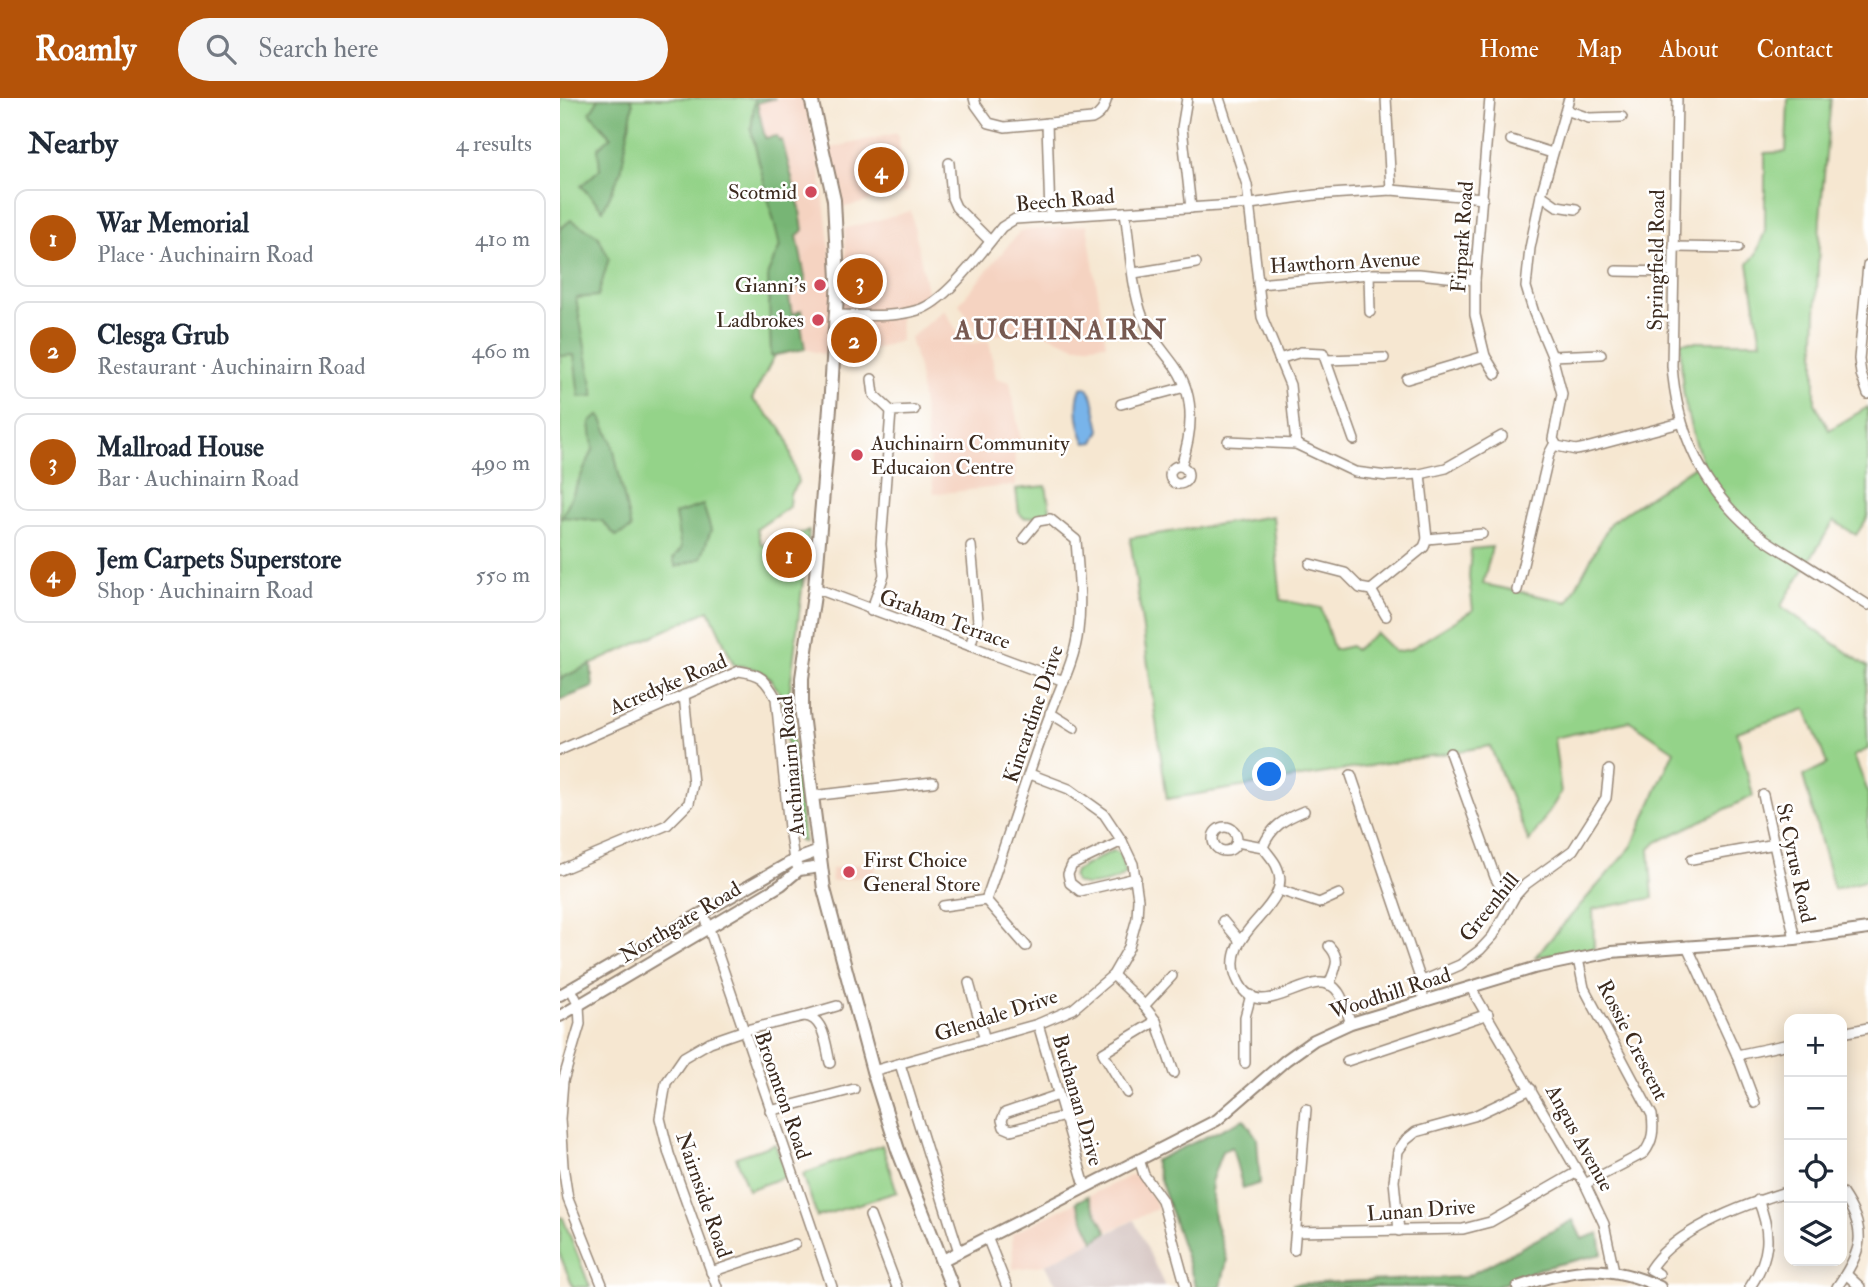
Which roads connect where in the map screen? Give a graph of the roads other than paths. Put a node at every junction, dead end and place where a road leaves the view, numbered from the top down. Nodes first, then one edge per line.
1 (811, 98) edge
2 (974, 98) edge
3 (1107, 98) edge
4 (1187, 98) edge
5 (1219, 98) edge
6 (1386, 98) edge
7 (1490, 98) edge
8 (1569, 98) edge
9 (1677, 98) edge
10 (1566, 110) junction
11 (1622, 117) dead end
12 (1047, 123) junction
13 (1511, 140) dead end
14 (1552, 153) junction
15 (949, 163) dead end
16 (1391, 190) junction
17 (1541, 195) junction
18 (1483, 198) junction
19 (1250, 204) junction
20 (1191, 208) junction
21 (1576, 209) dead end
22 (1125, 212) junction
23 (1050, 216) junction
24 (990, 241) junction
25 (1674, 247) junction
26 (1738, 248) dead end
27 (1196, 263) dead end
28 (1868, 265) edge
29 (1616, 271) dead end
30 (1673, 272) junction
31 (1134, 273) junction
32 (1369, 274) junction
33 (1475, 280) junction
34 (1258, 284) junction
35 (1370, 312) dead end
36 (837, 314) junction
37 (1601, 354) dead end
38 (1485, 356) junction
39 (1552, 356) junction
40 (1384, 358) dead end
41 (1279, 359) junction
42 (1326, 360) junction
43 (1496, 374) dead end
44 (872, 379) dead end
45 (1407, 379) dead end
46 (1185, 387) junction
47 (1868, 394) edge
48 (1121, 404) dead end
49 (914, 410) dead end
50 (891, 411) junction
51 (1680, 423) junction
52 (1502, 436) dead end
53 (1354, 440) dead end
54 (1228, 441) dead end
55 (1296, 444) junction
56 (1559, 445) junction
57 (1181, 466) dead end
58 (1420, 474) junction
59 (1482, 534) dead end
60 (1024, 538) dead end
61 (1427, 539) junction
62 (971, 546) dead end
63 (1310, 564) dead end
64 (815, 588) junction
65 (1371, 590) junction
66 (1517, 590) dead end
67 (1868, 605) edge
68 (871, 611) junction
69 (1386, 616) dead end
70 (970, 646) junction
71 (1064, 681) junction
72 (684, 695) junction
73 (1050, 713) junction
74 (1074, 728) dead end
75 (560, 750) edge
76 (1450, 753) dead end
77 (1609, 770) dead end
78 (1030, 774) junction
79 (1350, 775) dead end
80 (933, 782) dead end
81 (1763, 795) dead end
82 (812, 796) junction
83 (1304, 811) dead end
84 (1122, 841) junction
85 (1237, 842) dead end
86 (1775, 844) junction
87 (1263, 847) junction
88 (818, 851) junction
89 (1692, 859) dead end
90 (796, 865) junction
91 (821, 867) junction
92 (560, 870) edge
93 (1136, 878) junction
94 (1279, 890) junction
95 (1339, 894) dead end
96 (1515, 896) junction
97 (986, 900) junction
98 (943, 906) dead end
99 (704, 914) junction
100 (1223, 922) dead end
101 (708, 928) junction
102 (1868, 929) edge
103 (1795, 939) junction
104 (1239, 940) junction
105 (1329, 946) dead end
106 (1687, 946) junction
107 (1026, 947) dead end
108 (1578, 958) junction
109 (1113, 975) junction
110 (1172, 976) dead end
111 (1423, 981) junction
112 (969, 983) dead end
113 (1329, 985) junction
114 (1471, 988) junction
115 (571, 989) junction
116 (560, 995) edge
117 (1251, 995) junction
118 (1424, 1001) junction
119 (579, 1005) junction
120 (836, 1006) dead end
121 (1144, 1006) junction
122 (1488, 1014) junction
123 (560, 1016) edge
124 (804, 1016) junction
125 (1156, 1021) junction
126 (1351, 1023) junction
127 (1038, 1024) junction
128 (1868, 1028) edge
129 (742, 1031) junction
130 (1847, 1032) edge
131 (985, 1040) junction
132 (1784, 1045) edge
133 (1737, 1055) junction
134 (1347, 1061) dead end
135 (830, 1063) dead end
136 (1245, 1063) dead end
137 (900, 1064) junction
138 (873, 1071) junction
139 (1174, 1073) dead end
140 (854, 1089) dead end
141 (1531, 1089) junction
142 (1127, 1093) dead end
143 (1058, 1095) junction
144 (1755, 1103) dead end
145 (1306, 1110) dead end
146 (770, 1111) junction
147 (1065, 1116) junction
148 (1139, 1160) junction
149 (1577, 1171) junction
150 (1585, 1184) junction
151 (1085, 1186) junction
152 (1784, 1192) edge
153 (564, 1197) edge
154 (1847, 1199) edge
155 (1758, 1200) junction
156 (870, 1216) dead end
157 (1399, 1231) junction
158 (1296, 1232) junction
159 (987, 1237) junction
160 (795, 1244) dead end
161 (1294, 1250) dead end
162 (959, 1252) junction
163 (941, 1261) junction
164 (1614, 1271) junction
165 (711, 1272) junction
166 (1659, 1274) dead end
167 (1846, 1274) junction
168 (603, 1287) edge
169 (717, 1287) edge
170 (832, 1287) edge
171 (897, 1287) edge
172 (952, 1287) edge
173 (1007, 1287) edge
174 (1186, 1287) edge
175 (1518, 1287) edge
176 (1660, 1287) edge
177 (1750, 1287) edge
178 (1837, 1287) edge
179 (1860, 1287) edge

1 - 36 main road, Auchinairn Road
2 - 12 street
3 - 12 street
4 - 20 street
5 - 19 street
6 - 16 street
7 - 18 street, Firpark Road
8 - 10 street
9 - 25 street, Springfield Road
10 - 11 street
10 - 14 street
12 - 23 street
13 - 14 street
14 - 17 street
15 - 24 street
16 - 18 street, Beech Road
16 - 19 street, Beech Road
17 - 21 street
17 - 39 street
18 - 33 street, Firpark Road
19 - 20 street, Beech Road
19 - 34 street
20 - 22 street, Beech Road
22 - 23 street, Beech Road
22 - 31 street
23 - 24 street, Beech Road
24 - 36 street, Beech Road
25 - 26 street
25 - 30 street, Springfield Road
27 - 31 street
28 - 47 street
29 - 30 street
30 - 51 street, Springfield Road
31 - 46 street
32 - 33 street, Hawthorn Avenue
32 - 34 street, Hawthorn Avenue
32 - 35 street
33 - 38 street, Firpark Road
34 - 41 street
36 - 64 main road, Auchinairn Road
37 - 39 street
38 - 43 street, Firpark Road
38 - 45 street
39 - 56 street
40 - 42 street
41 - 42 street
41 - 55 street
42 - 53 street
44 - 50 street
46 - 48 street
46 - 57 street
49 - 50 street
50 - 68 street
51 - 56 street
51 - 67 street, Springfield Road
52 - 58 street
54 - 55 street
55 - 58 street
56 - 66 street
58 - 61 street
59 - 61 street
60 - 71 street, Kincardine Drive
61 - 65 street
62 - 70 street
63 - 65 street
64 - 68 street, Graham Terrace
64 - 82 main road, Auchinairn Road
65 - 69 street
68 - 70 street, Graham Terrace
70 - 71 street, Graham Terrace
71 - 73 street, Kincardine Drive
72 - 75 street, Acredyke Road
72 - 90 street, Acredyke Road
72 - 92 street
73 - 74 street
73 - 78 street, Kincardine Drive
76 - 96 street
77 - 96 street, Greenhill
78 - 84 street, Glendale Drive
78 - 97 street, Kincardine Drive
79 - 111 street
80 - 82 street
81 - 86 street, St Cyrus Road
82 - 88 main road, Auchinairn Road
83 - 87 street
84 - 93 street, Glendale Drive
84 - 93 street
85 - 87 street
86 - 89 street
86 - 103 street, St Cyrus Road
87 - 94 street
88 - 90 street, Northgate Road
88 - 91 main road, Auchinairn Road
90 - 91 street, Northgate Road
90 - 99 street, Northgate Road
90 - 101 street, Northgate Road
91 - 138 main road, Auchinairn Road
93 - 109 street, Glendale Drive
94 - 95 street
94 - 104 street
96 - 111 street, Greenhill
97 - 98 street
97 - 107 street
99 - 101 street, Broomton Road
99 - 115 street, Northgate Road
100 - 104 street
101 - 119 street, Northgate Road
101 - 129 street, Broomton Road
102 - 103 street, Woodhill Road
103 - 106 street, Woodhill Road
104 - 117 street
105 - 113 street
106 - 108 street, Woodhill Road
106 - 133 street
108 - 114 street, Woodhill Road
108 - 150 street, Rossie Crescent
109 - 121 street
109 - 127 street, Glendale Drive
110 - 121 street
111 - 118 street
112 - 131 street
113 - 117 street
113 - 126 street
114 - 118 street, Woodhill Road
114 - 122 street, Angus Avenue
115 - 116 street, Northgate Road
115 - 119 street
117 - 136 street
118 - 126 street, Woodhill Road
119 - 123 street, Northgate Road
119 - 153 street
120 - 124 street, Nairnside Road
121 - 125 street
122 - 134 street
122 - 141 street, Angus Avenue
124 - 129 street, Nairnside Road
124 - 135 street
125 - 139 street
125 - 142 street
126 - 148 street, Woodhill Road
127 - 131 street, Glendale Drive
127 - 143 street, Buchanan Drive
128 - 130 street
129 - 146 street, Broomton Road
129 - 165 street, Nairnside Road
131 - 137 street, Glendale Drive
132 - 133 street
133 - 144 street
137 - 138 street, Glendale Drive
137 - 162 street
138 - 163 main road, Auchinairn Road
140 - 146 street
141 - 149 street, Angus Avenue
141 - 157 street
143 - 147 street, Buchanan Drive
143 - 147 street
145 - 158 street
146 - 170 street, Broomton Road
147 - 151 street, Buchanan Drive
148 - 151 street, Woodhill Road
148 - 174 street
149 - 150 street, Angus Avenue
149 - 157 street, Lunan Drive
150 - 164 street, Angus Avenue
151 - 159 street, Woodhill Road
152 - 155 street
153 - 168 street
154 - 167 street
155 - 166 street
155 - 177 street
156 - 171 street
157 - 158 street, Lunan Drive
158 - 161 street
159 - 162 street, Woodhill Road
159 - 173 street
160 - 165 street
162 - 163 street, Woodhill Road
163 - 172 main road, Auchinairn Road
164 - 175 street
164 - 176 street
165 - 169 street, Nairnside Road
167 - 178 street
167 - 179 street

